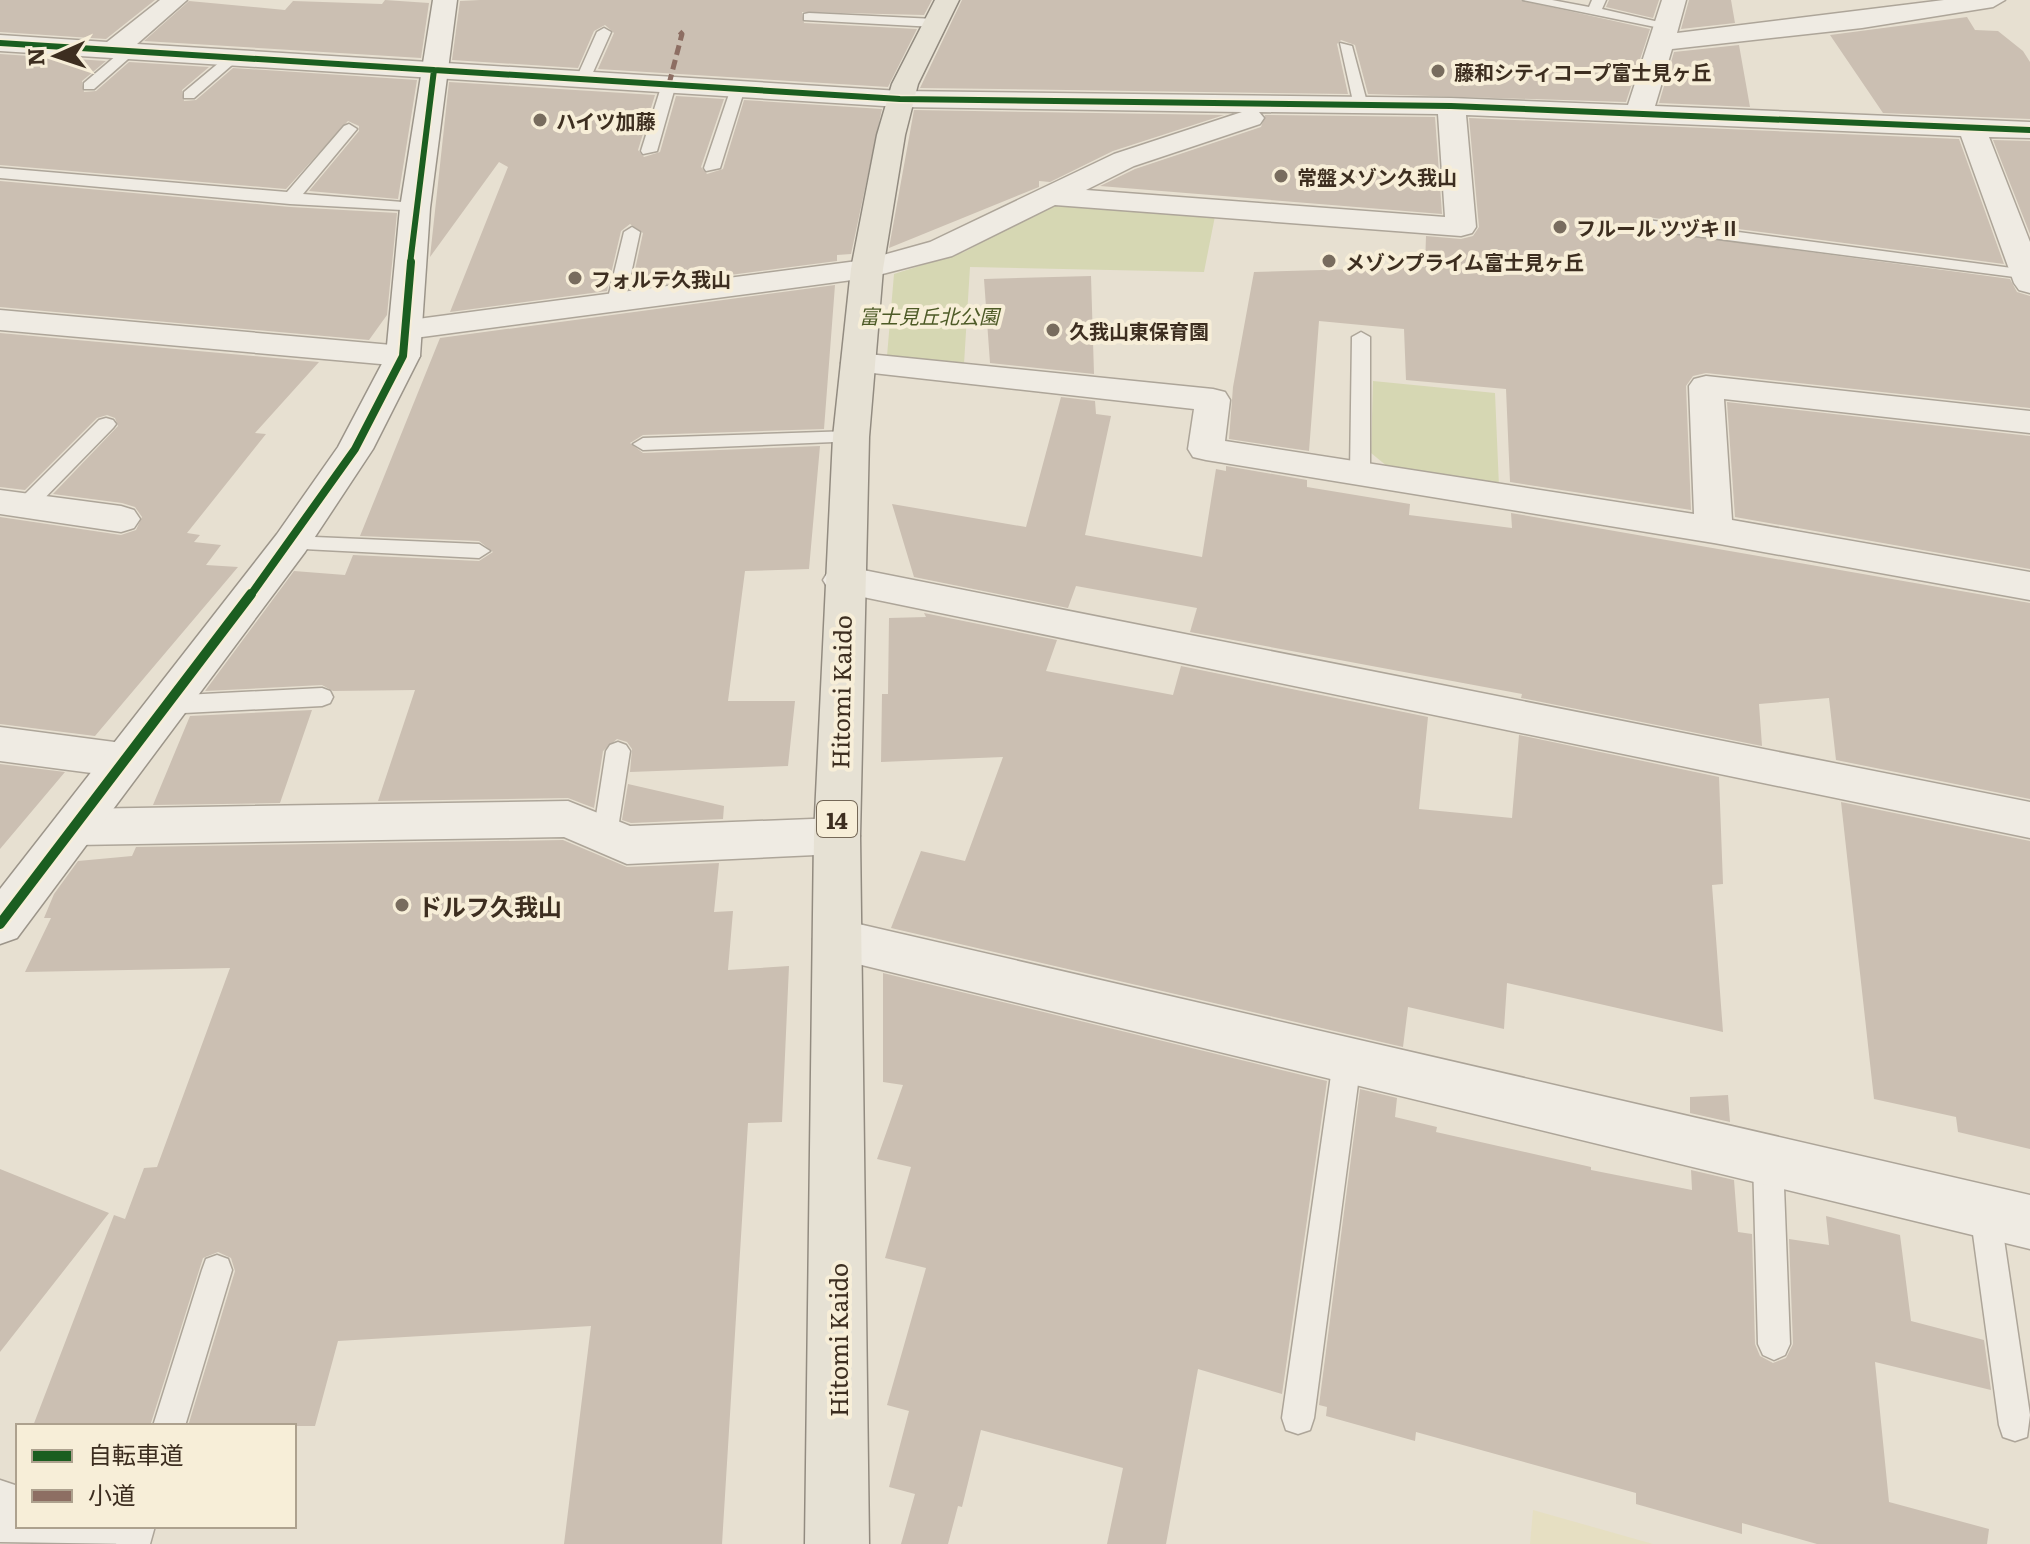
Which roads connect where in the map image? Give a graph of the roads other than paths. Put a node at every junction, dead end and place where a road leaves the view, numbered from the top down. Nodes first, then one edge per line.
1 (175, 0) edge
2 (445, 0) edge
3 (1530, 0) edge
4 (1674, 0) edge
5 (1993, 0) edge
6 (1597, 6) edge
7 (941, 12) edge
8 (809, 17) dead end
9 (604, 32) dead end
10 (1662, 34) junction
11 (0, 43) edge
12 (1345, 46) dead end
13 (121, 51) junction
14 (232, 59) junction
15 (434, 70) junction
16 (583, 79) junction
17 (669, 84) junction
18 (89, 86) dead end
19 (738, 88) junction
20 (189, 95) dead end
21 (900, 99) junction
22 (1275, 106) junction
23 (1361, 106) junction
24 (1451, 106) junction
25 (1639, 113) junction
26 (1972, 128) junction
27 (349, 129) dead end
28 (2030, 130) edge
29 (649, 151) dead end
30 (712, 168) dead end
31 (0, 173) edge
32 (1054, 196) junction
33 (290, 199) junction
34 (415, 208) junction
35 (1647, 225) dead end
36 (632, 232) dead end
37 (867, 269) junction
38 (2029, 278) edge
39 (616, 302) junction
40 (0, 320) edge
41 (1361, 337) dead end
42 (405, 342) junction
43 (858, 363) junction
44 (2030, 422) edge
45 (106, 424) dead end
46 (851, 437) junction
47 (643, 444) dead end
48 (1360, 473) junction
49 (12, 504) edge
50 (121, 519) dead end
51 (1714, 530) junction
52 (291, 543) junction
53 (479, 551) dead end
54 (843, 580) junction
55 (2030, 586) edge
56 (322, 697) dead end
57 (165, 705) junction
58 (0, 744) edge
59 (618, 751) dead end
60 (122, 760) junction
61 (2030, 820) edge
62 (76, 827) junction
63 (605, 835) junction
64 (837, 836) junction
65 (0, 924) edge
66 (837, 939) junction
67 (1347, 1061) junction
68 (1768, 1160) junction
69 (2008, 1217) edge
70 (217, 1270) dead end
71 (1774, 1344) dead end
72 (1298, 1418) dead end
73 (170, 1424) edge
74 (2015, 1425) dead end
75 (53, 1528) edge
76 (103, 1544) edge
77 (837, 1544) edge

1 - 13 street
2 - 15 street
3 - 6 lane
4 - 10 street
5 - 10 street
6 - 10 lane
7 - 8 lane
7 - 21 main road, Hitomi Kaido / 14
9 - 16 lane
10 - 25 street
11 - 13 street
12 - 23 lane
13 - 14 street
13 - 18 lane
14 - 15 street
14 - 20 lane
15 - 16 street
15 - 34 street
16 - 17 street
17 - 19 street
17 - 29 lane
19 - 21 street
19 - 30 lane
21 - 22 street
21 - 37 main road, Hitomi Kaido / 14
22 - 23 street
22 - 32 street
23 - 24 street
24 - 25 street
24 - 32 street
25 - 26 street
26 - 28 street
26 - 38 street
27 - 33 lane
31 - 33 lane
32 - 37 street
33 - 34 lane
34 - 42 street
35 - 38 lane
36 - 39 lane
37 - 39 street
37 - 43 main road, Hitomi Kaido / 14
39 - 42 street
40 - 42 street
41 - 48 lane
42 - 52 street
43 - 46 main road, Hitomi Kaido / 14
43 - 48 street
44 - 51 street
45 - 49 lane
46 - 47 lane
46 - 54 main road, Hitomi Kaido / 14
48 - 51 street
49 - 50 street
51 - 55 street
52 - 53 lane
52 - 57 street
54 - 61 street
54 - 64 main road, Hitomi Kaido / 14
56 - 57 lane
57 - 60 street
58 - 60 street
59 - 63 lane
60 - 62 street
62 - 63 street
62 - 65 street
63 - 64 street
64 - 66 main road, Hitomi Kaido / 14
66 - 67 street
66 - 77 main road, Hitomi Kaido / 14
67 - 68 street
67 - 72 lane
68 - 69 street
68 - 71 lane
69 - 74 lane
70 - 73 lane
75 - 76 street

